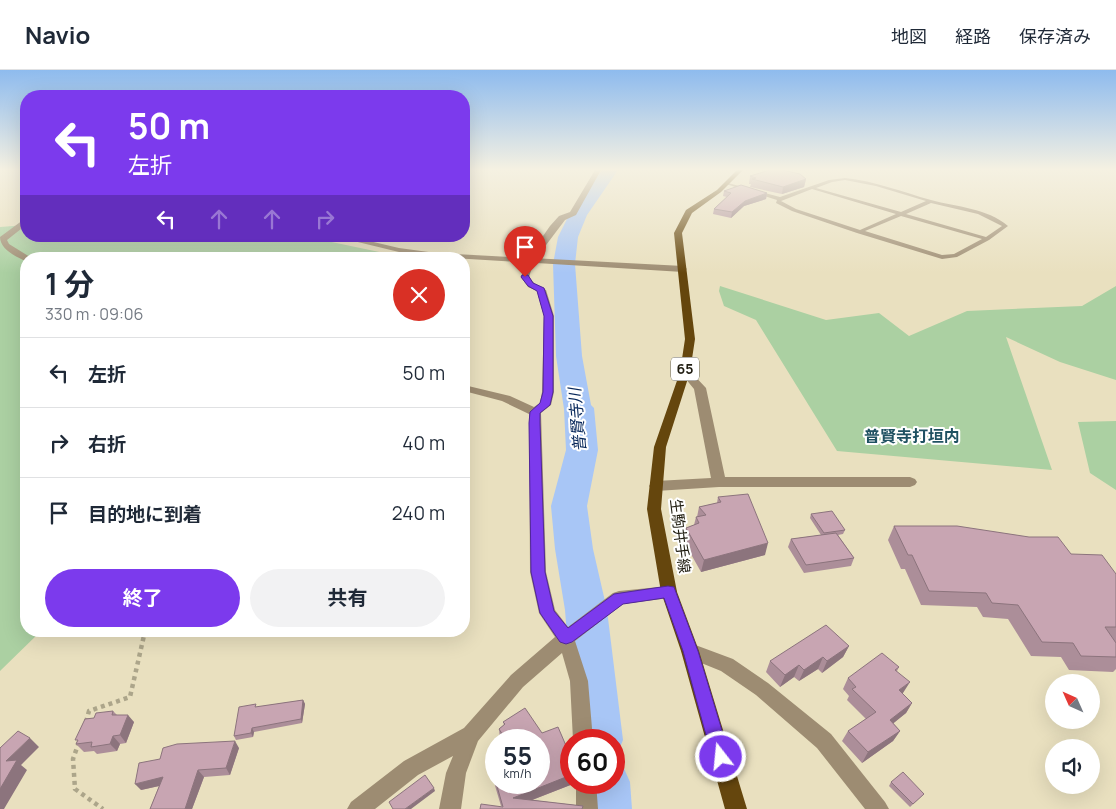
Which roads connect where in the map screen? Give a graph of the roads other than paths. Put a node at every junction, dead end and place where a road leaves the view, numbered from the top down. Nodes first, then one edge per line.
1 (578, 204) edge
2 (699, 204) edge
3 (783, 204) edge
4 (871, 204) edge
5 (923, 204) edge
6 (944, 204) edge
7 (900, 214) junction
8 (20, 226) edge
9 (859, 232) junction
10 (987, 239) junction
11 (364, 242) edge
12 (414, 252) edge
13 (20, 255) edge
14 (470, 257) edge
15 (534, 261) junction
16 (683, 269) junction
17 (685, 372) junction
18 (470, 389) edge
19 (535, 412) junction
20 (719, 482) junction
21 (910, 482) dead end
22 (656, 486) junction
23 (668, 592) junction
24 (566, 638) junction
25 (690, 651) junction
26 (582, 729) edge
27 (471, 735) junction
28 (586, 794) edge
29 (358, 809) edge
30 (450, 809) edge
31 (587, 809) edge
32 (736, 809) edge
33 (878, 809) edge

1 - 15 street
2 - 16 main road, 生駒井手線 / 65
3 - 9 lane
4 - 7 lane
5 - 7 lane
6 - 10 lane
7 - 9 lane
7 - 10 lane
8 - 13 street
9 - 10 lane
11 - 12 street
14 - 15 street
15 - 16 street
15 - 19 street
16 - 17 main road, 生駒井手線 / 65
17 - 20 street
17 - 22 main road, 生駒井手線 / 65
18 - 19 street
19 - 24 street
20 - 21 street
20 - 22 street
22 - 23 main road, 生駒井手線 / 65
23 - 24 street
23 - 25 main road, 生駒井手線 / 65
24 - 26 street
24 - 27 street
25 - 32 main road, 生駒井手線 / 65
25 - 33 street
27 - 29 street
27 - 30 street
28 - 31 street

